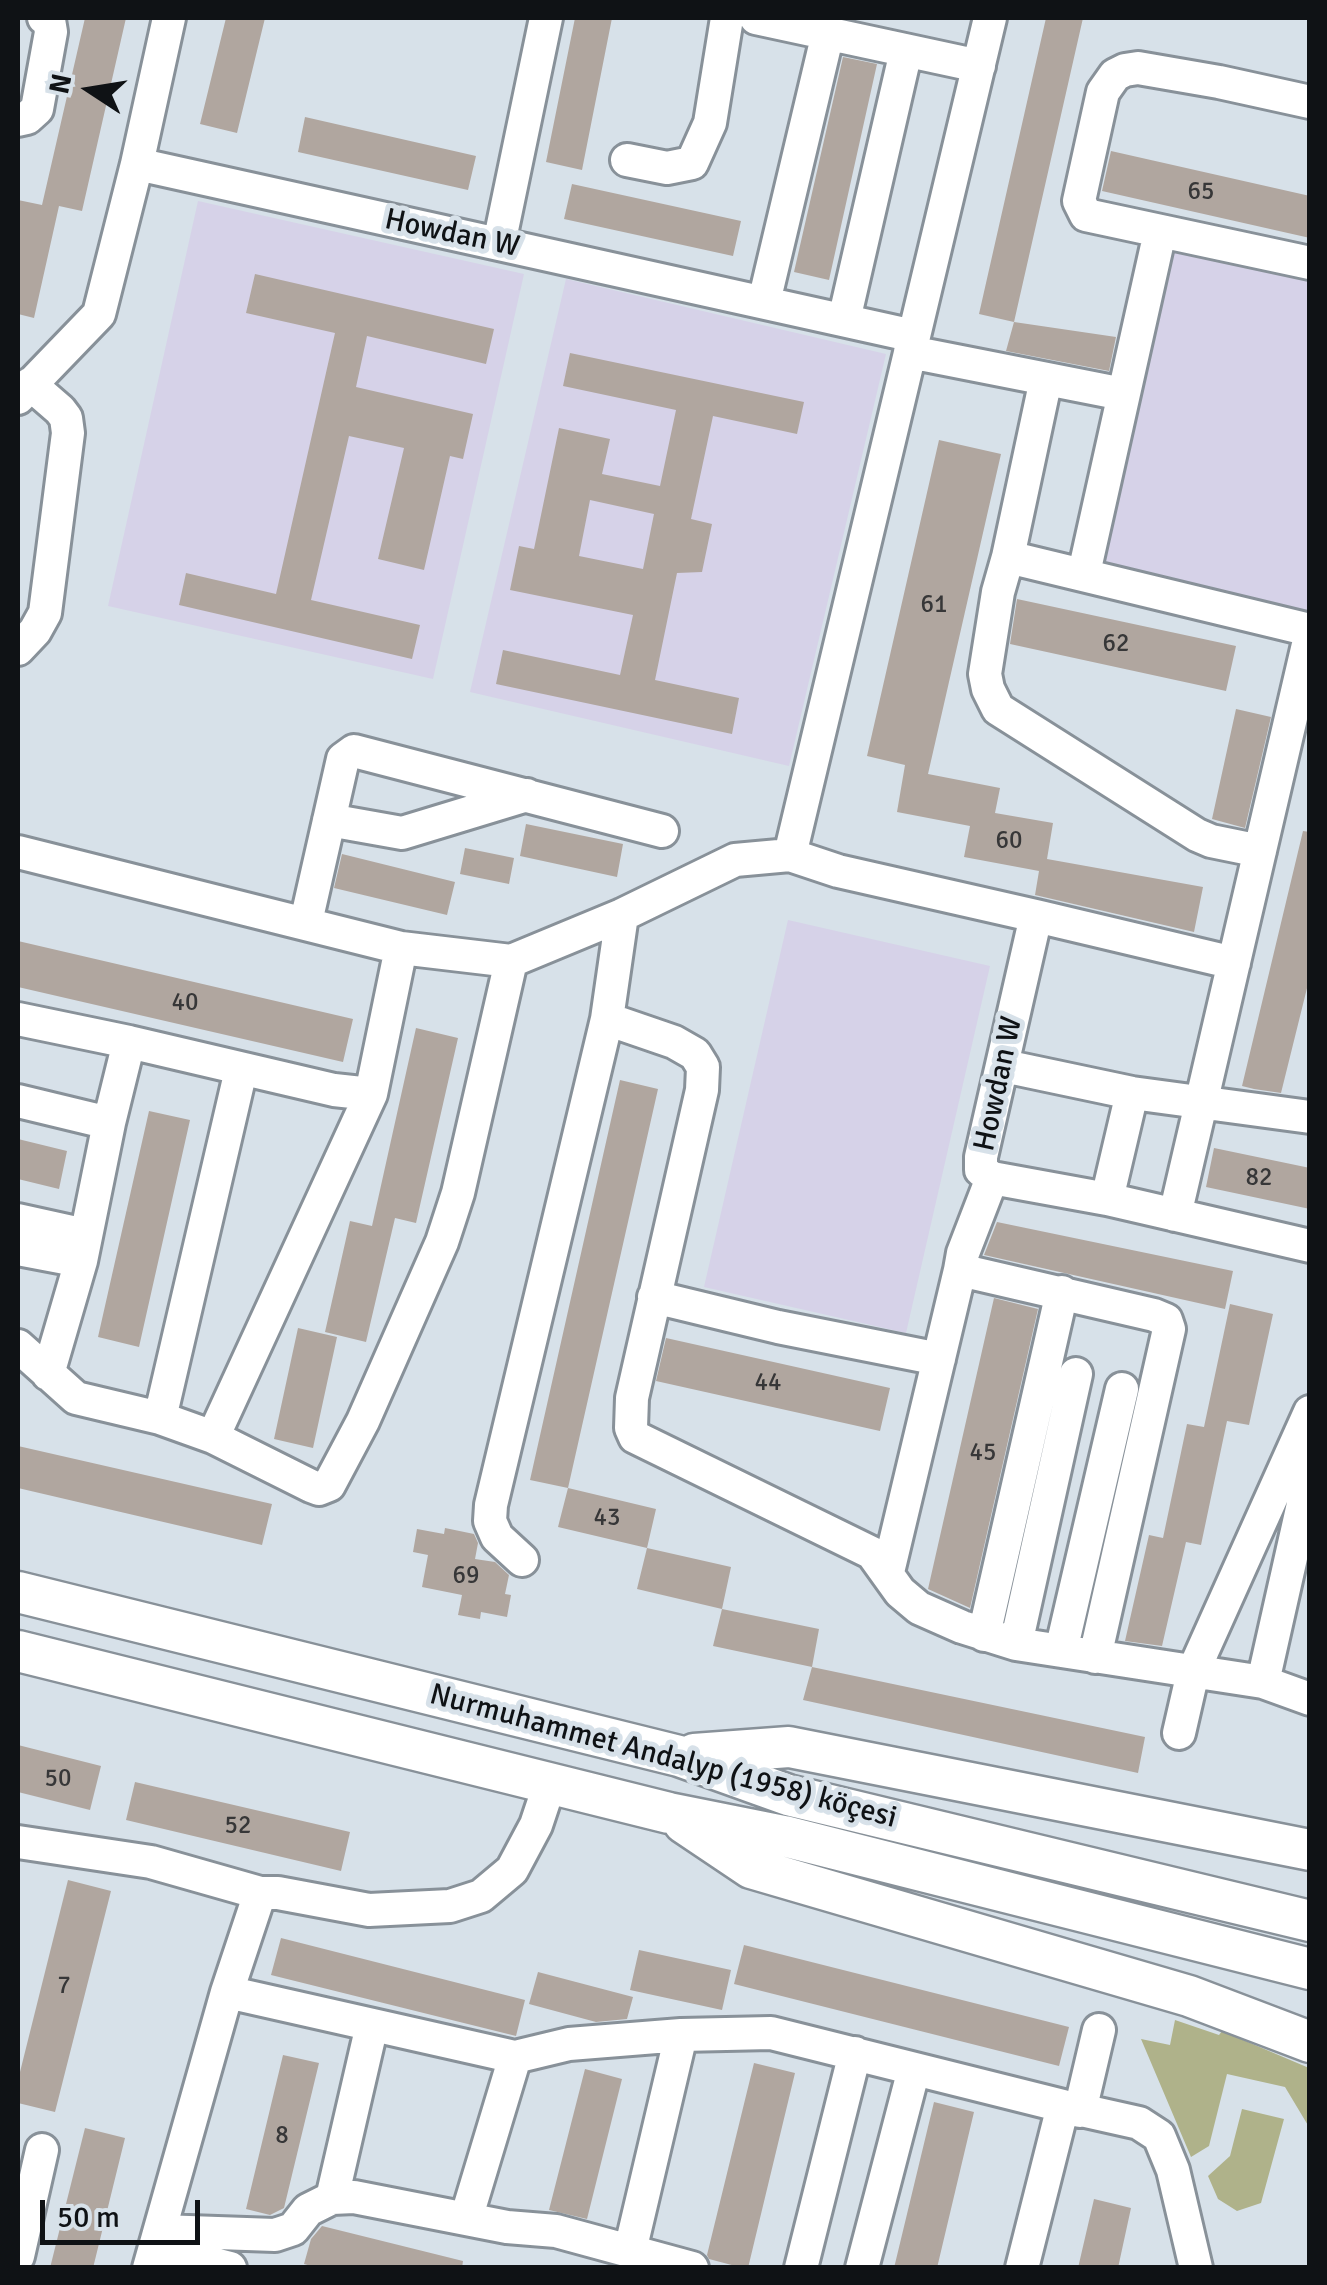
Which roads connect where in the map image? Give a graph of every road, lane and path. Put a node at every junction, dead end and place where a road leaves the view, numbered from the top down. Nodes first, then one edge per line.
1 (44, 18) edge
2 (169, 18) edge
3 (546, 18) edge
4 (726, 18) edge
5 (756, 18) edge
6 (990, 18) edge
7 (844, 30) edge
8 (906, 51) junction
9 (979, 66) junction
10 (1310, 102) edge
11 (18, 120) edge
12 (627, 160) dead end
13 (137, 164) junction
14 (1160, 232) junction
15 (499, 244) junction
16 (1310, 263) edge
17 (764, 302) junction
18 (844, 320) junction
19 (912, 344) junction
20 (1046, 379) junction
21 (26, 381) edge
22 (1123, 394) junction
23 (1008, 556) junction
24 (1084, 573) junction
25 (1310, 633) edge
26 (18, 649) edge
27 (1300, 719) edge
28 (527, 795) junction
29 (329, 820) junction
30 (662, 831) dead end
31 (1260, 851) junction
32 (18, 852) edge
33 (790, 856) junction
34 (622, 915) junction
35 (1036, 916) junction
36 (306, 922) junction
37 (401, 948) junction
38 (511, 961) junction
39 (1234, 963) junction
40 (607, 1018) junction
41 (18, 1019) edge
42 (129, 1042) junction
43 (1004, 1066) junction
44 (241, 1070) junction
45 (1132, 1093) junction
46 (371, 1094) junction
47 (18, 1101) edge
48 (1201, 1103) junction
49 (1310, 1117) edge
50 (109, 1123) junction
51 (992, 1178) junction
52 (1107, 1199) junction
53 (1175, 1215) junction
54 (18, 1220) edge
55 (1310, 1246) edge
56 (18, 1248) edge
57 (83, 1248) junction
58 (960, 1270) junction
59 (1062, 1292) junction
60 (654, 1297) junction
61 (18, 1346) edge
62 (939, 1359) junction
63 (1061, 1369) junction
64 (48, 1374) junction
65 (1122, 1389) junction
66 (1154, 1399) junction
67 (1310, 1412) edge
68 (160, 1418) junction
69 (212, 1437) junction
70 (1310, 1473) edge
71 (522, 1560) dead end
72 (888, 1572) junction
73 (18, 1592) edge
74 (984, 1635) junction
75 (1016, 1644) junction
76 (18, 1651) edge
77 (1060, 1651) junction
78 (1095, 1657) junction
79 (1193, 1672) junction
80 (1263, 1682) junction
81 (1310, 1700) edge
82 (1179, 1733) dead end
83 (679, 1756) junction
84 (550, 1783) junction
85 (668, 1813) junction
86 (18, 1842) edge
87 (1310, 1850) edge
88 (260, 1893) junction
89 (1310, 1921) edge
90 (1310, 1968) edge
91 (227, 1992) junction
92 (372, 2025) junction
93 (1100, 2030) dead end
94 (681, 2035) junction
95 (1310, 2042) edge
96 (855, 2052) junction
97 (515, 2056) junction
98 (914, 2069) junction
99 (1072, 2108) junction
100 (42, 2150) dead end
101 (332, 2198) junction
102 (466, 2219) junction
103 (154, 2249) edge
104 (630, 2251) junction
105 (18, 2256) edge
106 (230, 2268) edge
107 (692, 2268) edge
108 (801, 2268) edge
109 (862, 2268) edge
110 (1022, 2268) edge
111 (1196, 2268) edge

1 - 11 street
2 - 13 street
3 - 15 street
4 - 12 street
5 - 7 street
6 - 9 street
7 - 8 street
7 - 17 street
8 - 9 street
8 - 18 street
9 - 19 street
10 - 14 street
13 - 15 street, Howdan W
13 - 21 street
14 - 16 street
14 - 22 street
15 - 17 street, Howdan W
17 - 18 street, Howdan W
18 - 19 street, Howdan W
19 - 20 street, Howdan W
19 - 33 street
20 - 22 street, Howdan W
20 - 23 street
21 - 26 street
22 - 24 street
23 - 24 street
23 - 31 street
24 - 25 street
25 - 27 street
27 - 31 street
28 - 29 street
28 - 29 street
28 - 30 street
29 - 36 street
31 - 39 street
32 - 36 street
33 - 34 street
33 - 35 street
34 - 38 street
34 - 40 street
35 - 39 street
35 - 43 street, Howdan W
36 - 37 street
37 - 38 street
37 - 46 street
38 - 69 street
39 - 48 street
40 - 60 street
40 - 71 street
41 - 42 street
42 - 44 street
42 - 50 street
43 - 45 street
43 - 51 street, Howdan W
44 - 46 street
44 - 68 street
45 - 48 street
45 - 52 street
46 - 69 street
47 - 50 street
48 - 49 street
48 - 53 street
50 - 57 street
51 - 52 street, Howdan W
51 - 58 street
52 - 53 street, Howdan W
53 - 55 street, Howdan W
54 - 57 street
56 - 57 street
57 - 64 street
58 - 59 street
58 - 62 street
59 - 63 street
59 - 66 street
60 - 62 street
60 - 72 street
61 - 64 street
62 - 72 street
63 - 65 street
63 - 74 street
63 - 75 street
64 - 68 street
65 - 66 street
65 - 77 street
66 - 78 street
67 - 79 street
68 - 69 street
70 - 80 street
72 - 74 street
73 - 83 main road, Nurmuhammet Andalyp (1958) köçesi
74 - 75 street
75 - 77 street
76 - 84 main road, Nurmuhammet Andalyp (1958) köçesi
77 - 78 street
78 - 79 street
79 - 80 street
79 - 82 street
80 - 81 street
83 - 87 main road
83 - 89 main road, Nurmuhammet Andalyp (1958) köçesi
84 - 85 main road, Nurmuhammet Andalyp (1958) köçesi
84 - 88 street
85 - 90 main road, Nurmuhammet Andalyp (1958) köçesi
85 - 95 main road
86 - 88 street
88 - 91 street
91 - 92 street
91 - 103 street
92 - 97 street
92 - 101 street
93 - 99 street
94 - 96 street
94 - 97 street
94 - 104 street
96 - 98 street
96 - 108 street
97 - 102 street
98 - 99 street
98 - 109 street
99 - 110 street
99 - 111 street
100 - 105 street
101 - 102 street
101 - 103 street
102 - 104 street
103 - 106 street
104 - 107 street

